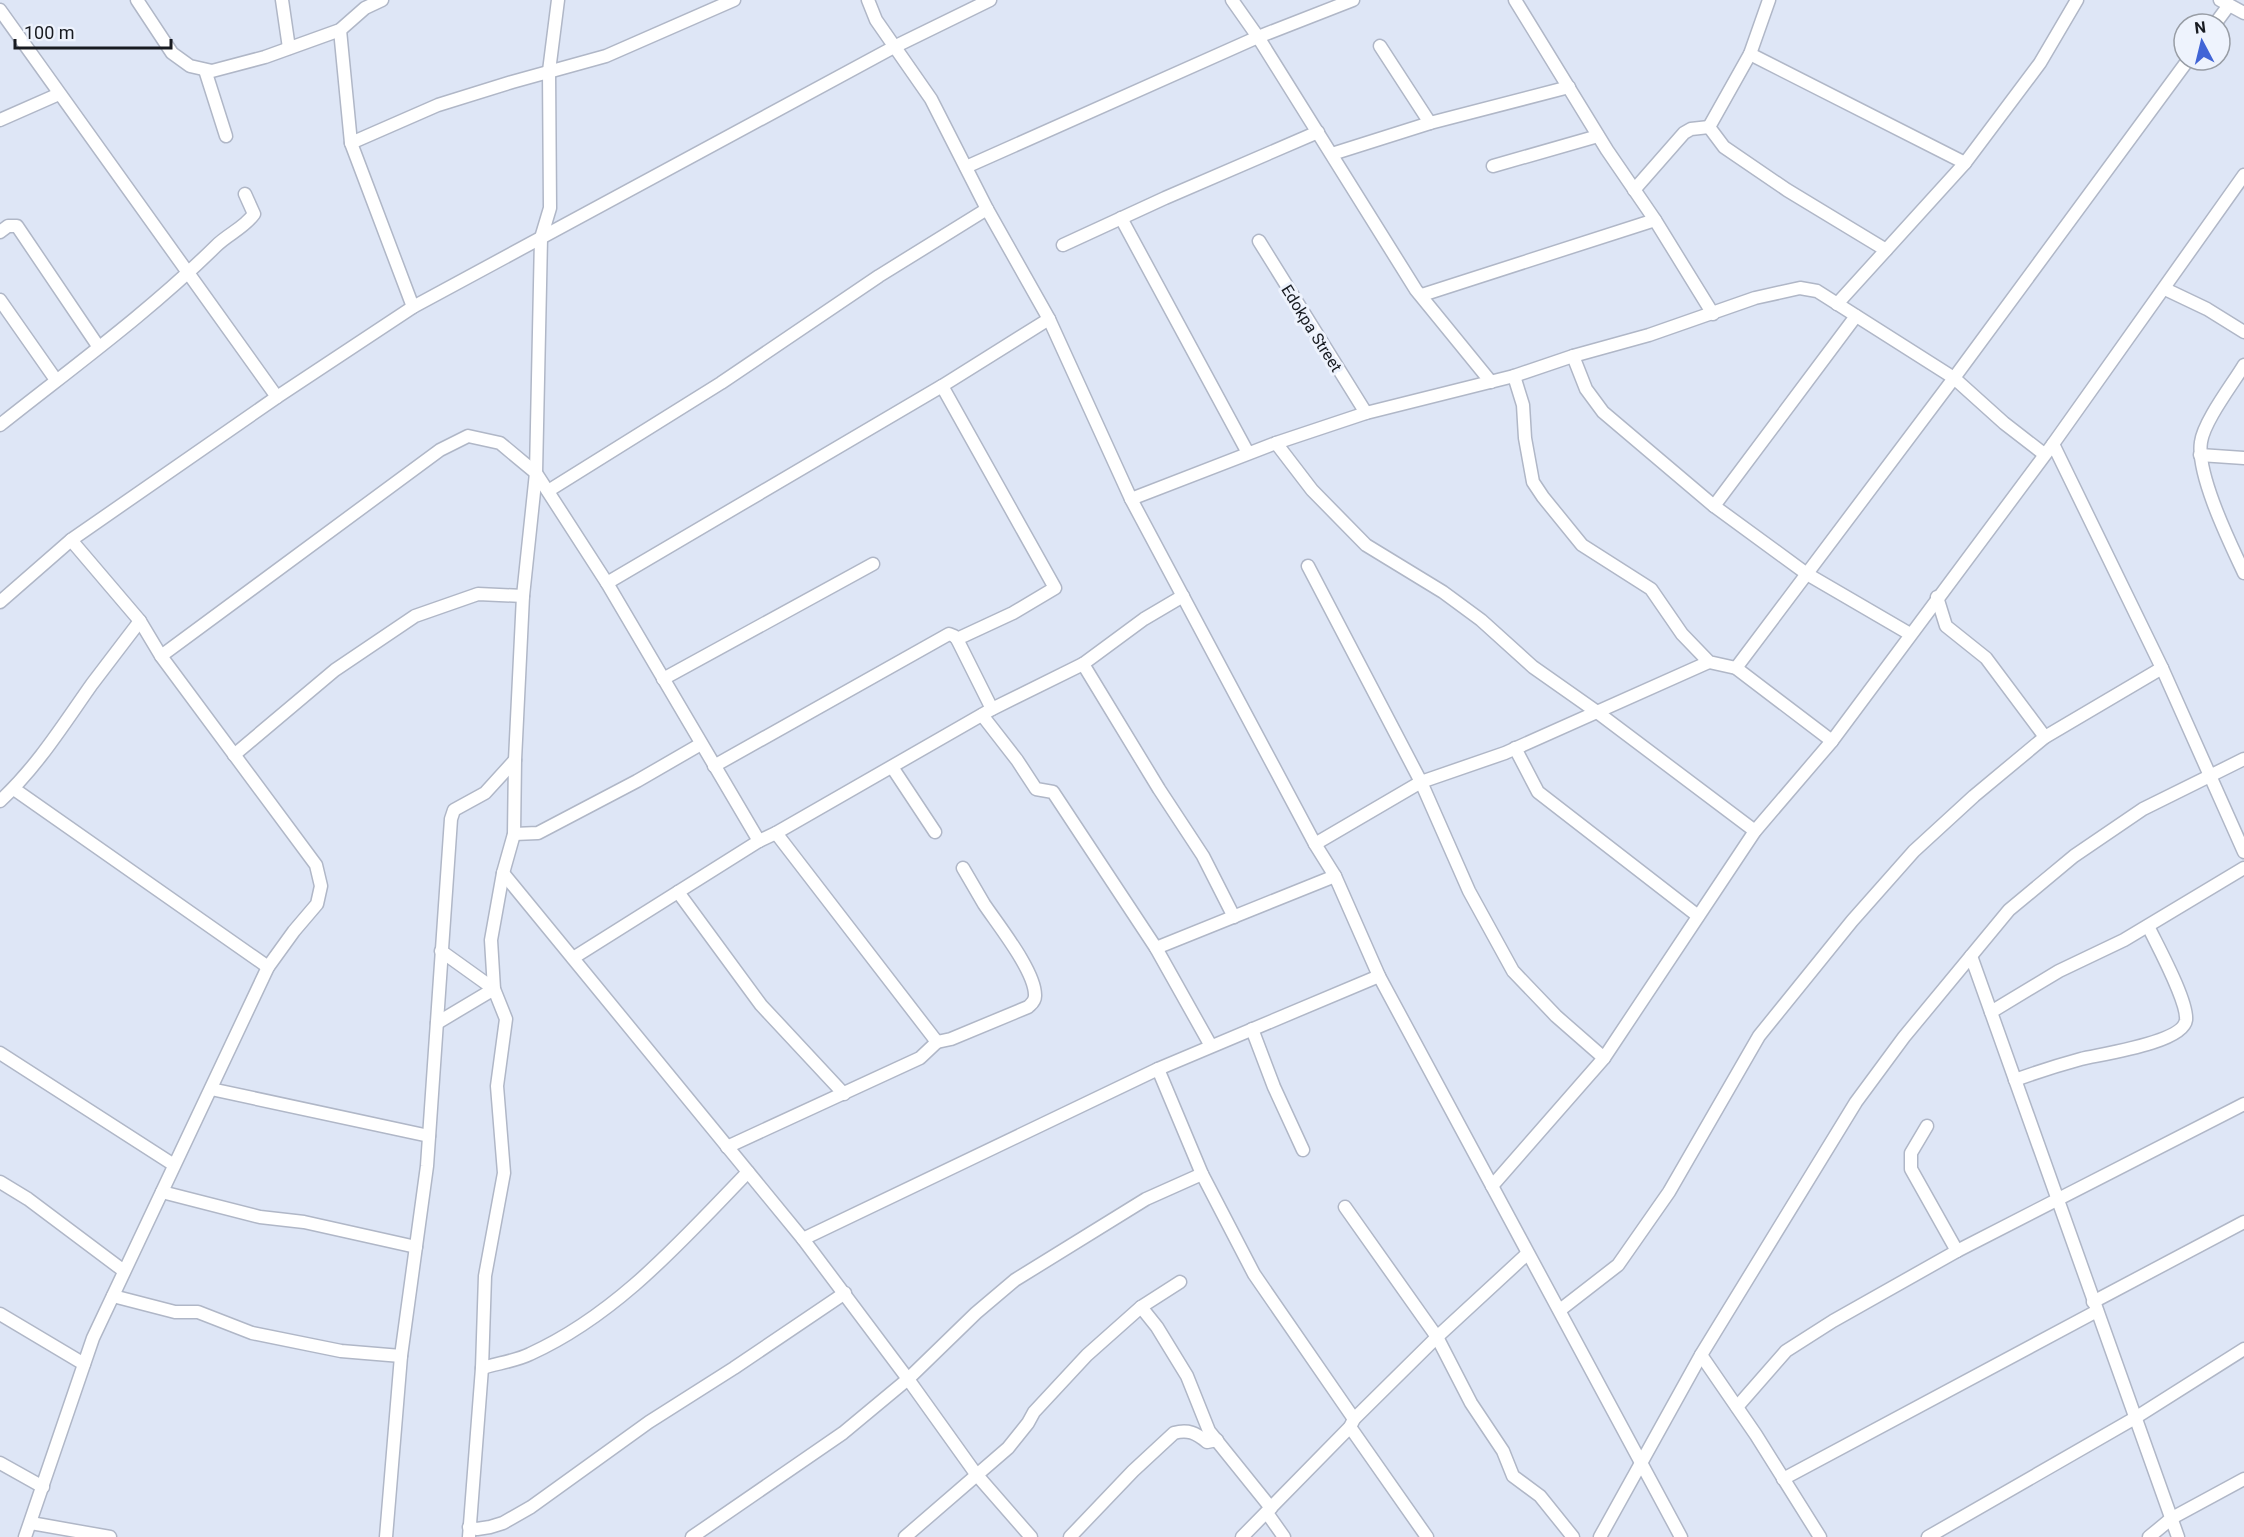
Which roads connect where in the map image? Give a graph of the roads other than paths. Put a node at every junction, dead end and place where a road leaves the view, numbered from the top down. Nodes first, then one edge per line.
1 (137, 0) edge
2 (282, 0) edge
3 (382, 0) edge
4 (558, 0) edge
5 (734, 0) edge
6 (868, 0) edge
7 (990, 0) edge
8 (1232, 0) edge
9 (1353, 0) edge
10 (1515, 0) edge
11 (1769, 0) edge
12 (2077, 0) edge
13 (2225, 2) edge
14 (365, 4) edge
15 (0, 10) edge
16 (2244, 13) edge
17 (340, 30) junction
18 (1258, 37) junction
19 (1380, 46) dead end
20 (894, 47) junction
21 (289, 48) junction
22 (1750, 54) junction
23 (205, 70) junction
24 (549, 71) junction
25 (2179, 72) edge
26 (1569, 87) junction
27 (59, 94) junction
28 (0, 120) edge
29 (1430, 123) junction
30 (1709, 127) junction
31 (1318, 132) junction
32 (1598, 135) junction
33 (225, 136) dead end
34 (351, 143) junction
35 (1332, 154) junction
36 (1965, 163) junction
37 (1493, 166) dead end
38 (966, 167) junction
39 (2244, 175) edge
40 (1634, 190) junction
41 (245, 194) dead end
42 (987, 209) junction
43 (1121, 218) junction
44 (1655, 220) junction
45 (0, 232) edge
46 (541, 238) junction
47 (1259, 241) dead end
48 (1063, 245) dead end
49 (1886, 250) junction
50 (188, 274) junction
51 (2164, 289) junction
52 (1422, 294) junction
53 (0, 300) edge
54 (1837, 304) junction
55 (413, 308) junction
56 (1713, 314) junction
57 (1856, 316) junction
58 (1049, 319) junction
59 (2244, 332) edge
60 (98, 346) junction
61 (1573, 356) junction
62 (2244, 365) edge
63 (1514, 376) junction
64 (1954, 378) junction
65 (56, 380) junction
66 (1491, 382) junction
67 (942, 386) junction
68 (277, 398) junction
69 (1366, 413) junction
70 (0, 425) edge
71 (1276, 443) junction
72 (2048, 449) junction
73 (1248, 453) junction
74 (2200, 455) junction
75 (2244, 458) edge
76 (536, 473) junction
77 (548, 491) junction
78 (1131, 500) junction
79 (1714, 506) junction
80 (71, 540) junction
81 (873, 564) dead end
82 (1308, 566) dead end
83 (2244, 573) edge
84 (1807, 574) junction
85 (607, 583) junction
86 (523, 596) junction
87 (1184, 596) junction
88 (1937, 597) junction
89 (0, 602) edge
90 (140, 621) junction
91 (1910, 634) junction
92 (957, 639) junction
93 (161, 656) junction
94 (1709, 662) junction
95 (1083, 664) junction
96 (1736, 668) junction
97 (2162, 668) junction
98 (663, 679) junction
99 (987, 712) junction
100 (1597, 712) junction
101 (2046, 737) junction
102 (1832, 741) junction
103 (701, 744) junction
104 (1515, 748) junction
105 (234, 755) junction
106 (2244, 759) edge
107 (515, 760) junction
108 (714, 766) junction
109 (892, 767) junction
110 (2210, 774) junction
111 (1421, 782) junction
112 (14, 789) junction
113 (0, 801) edge
114 (1755, 831) junction
115 (935, 832) dead end
116 (776, 833) junction
117 (514, 834) junction
118 (759, 841) junction
119 (1315, 844) junction
120 (2244, 852) edge
121 (963, 868) dead end
122 (2244, 868) edge
123 (503, 873) junction
124 (1335, 876) junction
125 (678, 892) junction
126 (1234, 916) junction
127 (1698, 916) junction
128 (2148, 926) junction
129 (1156, 948) junction
130 (441, 951) junction
131 (1971, 956) junction
132 (573, 958) junction
133 (268, 967) junction
134 (1379, 976) junction
135 (494, 989) junction
136 (1991, 1012) junction
137 (437, 1023) junction
138 (1251, 1029) junction
139 (938, 1042) junction
140 (1211, 1046) junction
141 (0, 1053) edge
142 (1604, 1058) junction
143 (1158, 1069) junction
144 (2015, 1080) junction
145 (211, 1089) junction
146 (844, 1094) junction
147 (2244, 1104) edge
148 (1927, 1126) dead end
149 (429, 1136) junction
150 (726, 1146) junction
151 (1303, 1150) dead end
152 (174, 1166) junction
153 (748, 1172) junction
154 (1202, 1174) junction
155 (0, 1182) edge
156 (1492, 1186) junction
157 (162, 1192) junction
158 (2058, 1200) junction
159 (1345, 1207) dead end
160 (2244, 1222) edge
161 (803, 1239) junction
162 (416, 1247) junction
163 (1957, 1251) junction
164 (1527, 1254) junction
165 (124, 1271) junction
166 (1180, 1282) dead end
167 (845, 1293) junction
168 (113, 1296) junction
169 (2095, 1306) junction
170 (1141, 1308) junction
171 (1560, 1310) junction
172 (0, 1314) edge
173 (1437, 1337) junction
174 (2244, 1349) edge
175 (1701, 1355) junction
176 (401, 1356) junction
177 (84, 1364) junction
178 (482, 1368) junction
179 (908, 1379) junction
180 (1737, 1407) junction
181 (2135, 1418) junction
182 (1352, 1423) junction
183 (1217, 1440) junction
184 (1641, 1460) junction
185 (0, 1463) edge
186 (976, 1474) junction
187 (1783, 1479) junction
188 (2244, 1479) edge
189 (43, 1487) junction
190 (1269, 1511) junction
191 (2172, 1518) junction
192 (31, 1523) junction
193 (469, 1532) edge
194 (25, 1537) edge
195 (110, 1537) edge
196 (386, 1537) edge
197 (692, 1537) edge
198 (905, 1537) edge
199 (1031, 1537) edge
200 (1070, 1537) edge
201 (1242, 1537) edge
202 (1284, 1537) edge
203 (1427, 1537) edge
204 (1573, 1537) edge
205 (1600, 1537) edge
206 (1681, 1537) edge
207 (1820, 1537) edge
208 (1928, 1537) edge
209 (2149, 1537) edge
210 (2178, 1537) edge

1 - 23 street
2 - 21 street
3 - 14 street
4 - 24 street
5 - 24 street
6 - 20 street
7 - 20 street
8 - 18 street
9 - 18 street
10 - 26 street
11 - 22 street
12 - 36 street
13 - 16 street
14 - 17 street
15 - 27 street
17 - 21 street
17 - 34 street
18 - 31 street
18 - 38 street
19 - 29 street
20 - 38 street
20 - 46 street
21 - 23 street
22 - 30 street
22 - 36 street
23 - 33 street
24 - 34 street
24 - 46 street
25 - 64 street
26 - 29 street
26 - 32 street
27 - 28 street
27 - 50 street
29 - 35 street
30 - 40 street
30 - 49 street
31 - 35 street
31 - 43 street
32 - 37 street
32 - 40 street
34 - 55 street
35 - 52 street
36 - 49 street
38 - 42 street
39 - 51 street
40 - 44 street
41 - 50 street
42 - 58 street
42 - 77 street
43 - 48 street
43 - 73 street
44 - 52 street
44 - 56 street
45 - 60 street
46 - 55 street
46 - 76 street
47 - 69 street, Edokpa Street
49 - 54 street
50 - 60 street
50 - 68 street
51 - 59 street
51 - 72 street
52 - 66 street
53 - 65 street
54 - 56 street
54 - 57 street
55 - 68 street
56 - 61 street
57 - 64 street
57 - 79 street
58 - 67 street
58 - 78 street
60 - 65 street
61 - 63 street
61 - 79 street
62 - 74 street
63 - 66 street
63 - 94 street
64 - 72 street
64 - 84 street
65 - 70 street
66 - 69 street
67 - 85 street
67 - 92 street
68 - 80 street
69 - 71 street
71 - 73 street
71 - 100 street
72 - 88 street
72 - 97 street
73 - 78 street
74 - 75 street
74 - 83 street
76 - 77 street
76 - 86 street
76 - 93 street
77 - 85 street
78 - 87 street
79 - 84 street
80 - 89 street
80 - 90 street
81 - 98 street
82 - 111 street
84 - 91 street
84 - 96 street
85 - 98 street
86 - 105 street
86 - 107 street
87 - 95 street
87 - 119 street
88 - 91 street
88 - 101 street
90 - 93 street
90 - 112 street
91 - 102 street
92 - 99 street
92 - 108 street
93 - 105 street
94 - 96 street
94 - 100 street
95 - 99 street
95 - 126 street
96 - 102 street
97 - 101 street
97 - 110 street
98 - 103 street
99 - 109 street
99 - 129 street
100 - 104 street
100 - 114 street
101 - 171 street
102 - 114 street
103 - 108 street
103 - 117 street
104 - 111 street
104 - 127 street
105 - 133 street
106 - 110 street
107 - 117 street
107 - 130 street
108 - 118 street
109 - 115 street
109 - 116 street
110 - 120 street
110 - 131 street
111 - 119 street
111 - 142 street
112 - 113 street
112 - 133 street
114 - 127 street
116 - 118 street
116 - 139 street
117 - 123 street
118 - 125 street
119 - 124 street
121 - 139 street
122 - 128 street
123 - 132 street
123 - 135 street
124 - 126 street
124 - 134 street
125 - 132 street
125 - 146 street
126 - 129 street
127 - 142 street
128 - 136 street
128 - 144 street
129 - 140 street
130 - 135 street
130 - 137 street
131 - 136 street
131 - 175 street
132 - 150 street
133 - 145 street
134 - 138 street
134 - 156 street
135 - 137 street
135 - 178 street
136 - 144 street
137 - 149 street
138 - 140 street
138 - 151 street
139 - 146 street
140 - 143 street
141 - 152 street
142 - 156 street
143 - 154 street
143 - 161 street
144 - 158 street
145 - 149 street
145 - 152 street
146 - 150 street
147 - 158 street
148 - 163 street
149 - 162 street
150 - 153 street
152 - 157 street
153 - 161 street
153 - 178 street
154 - 179 street
154 - 182 street
155 - 165 street
156 - 164 street
157 - 162 street
157 - 165 street
158 - 163 street
158 - 169 street
159 - 173 street
160 - 169 street
161 - 167 street
162 - 176 street
163 - 180 street
164 - 171 street
164 - 173 street
165 - 168 street
166 - 170 street
167 - 179 street
167 - 193 street
168 - 176 street
168 - 177 street
169 - 181 street
169 - 187 street
170 - 183 street
170 - 186 street
171 - 184 street
172 - 177 street
173 - 182 street
173 - 204 street
174 - 181 street
175 - 180 street
175 - 184 street
176 - 196 street
177 - 189 street
178 - 193 street
179 - 186 street
179 - 197 street
180 - 187 street
181 - 191 street
181 - 208 street
182 - 190 street
182 - 203 street
183 - 190 street
183 - 200 street
184 - 205 street
184 - 206 street
185 - 189 street
186 - 198 street
186 - 199 street
187 - 207 street
188 - 191 street
189 - 192 street
190 - 201 street
190 - 202 street
191 - 209 street
191 - 210 street
192 - 194 street
192 - 195 street

